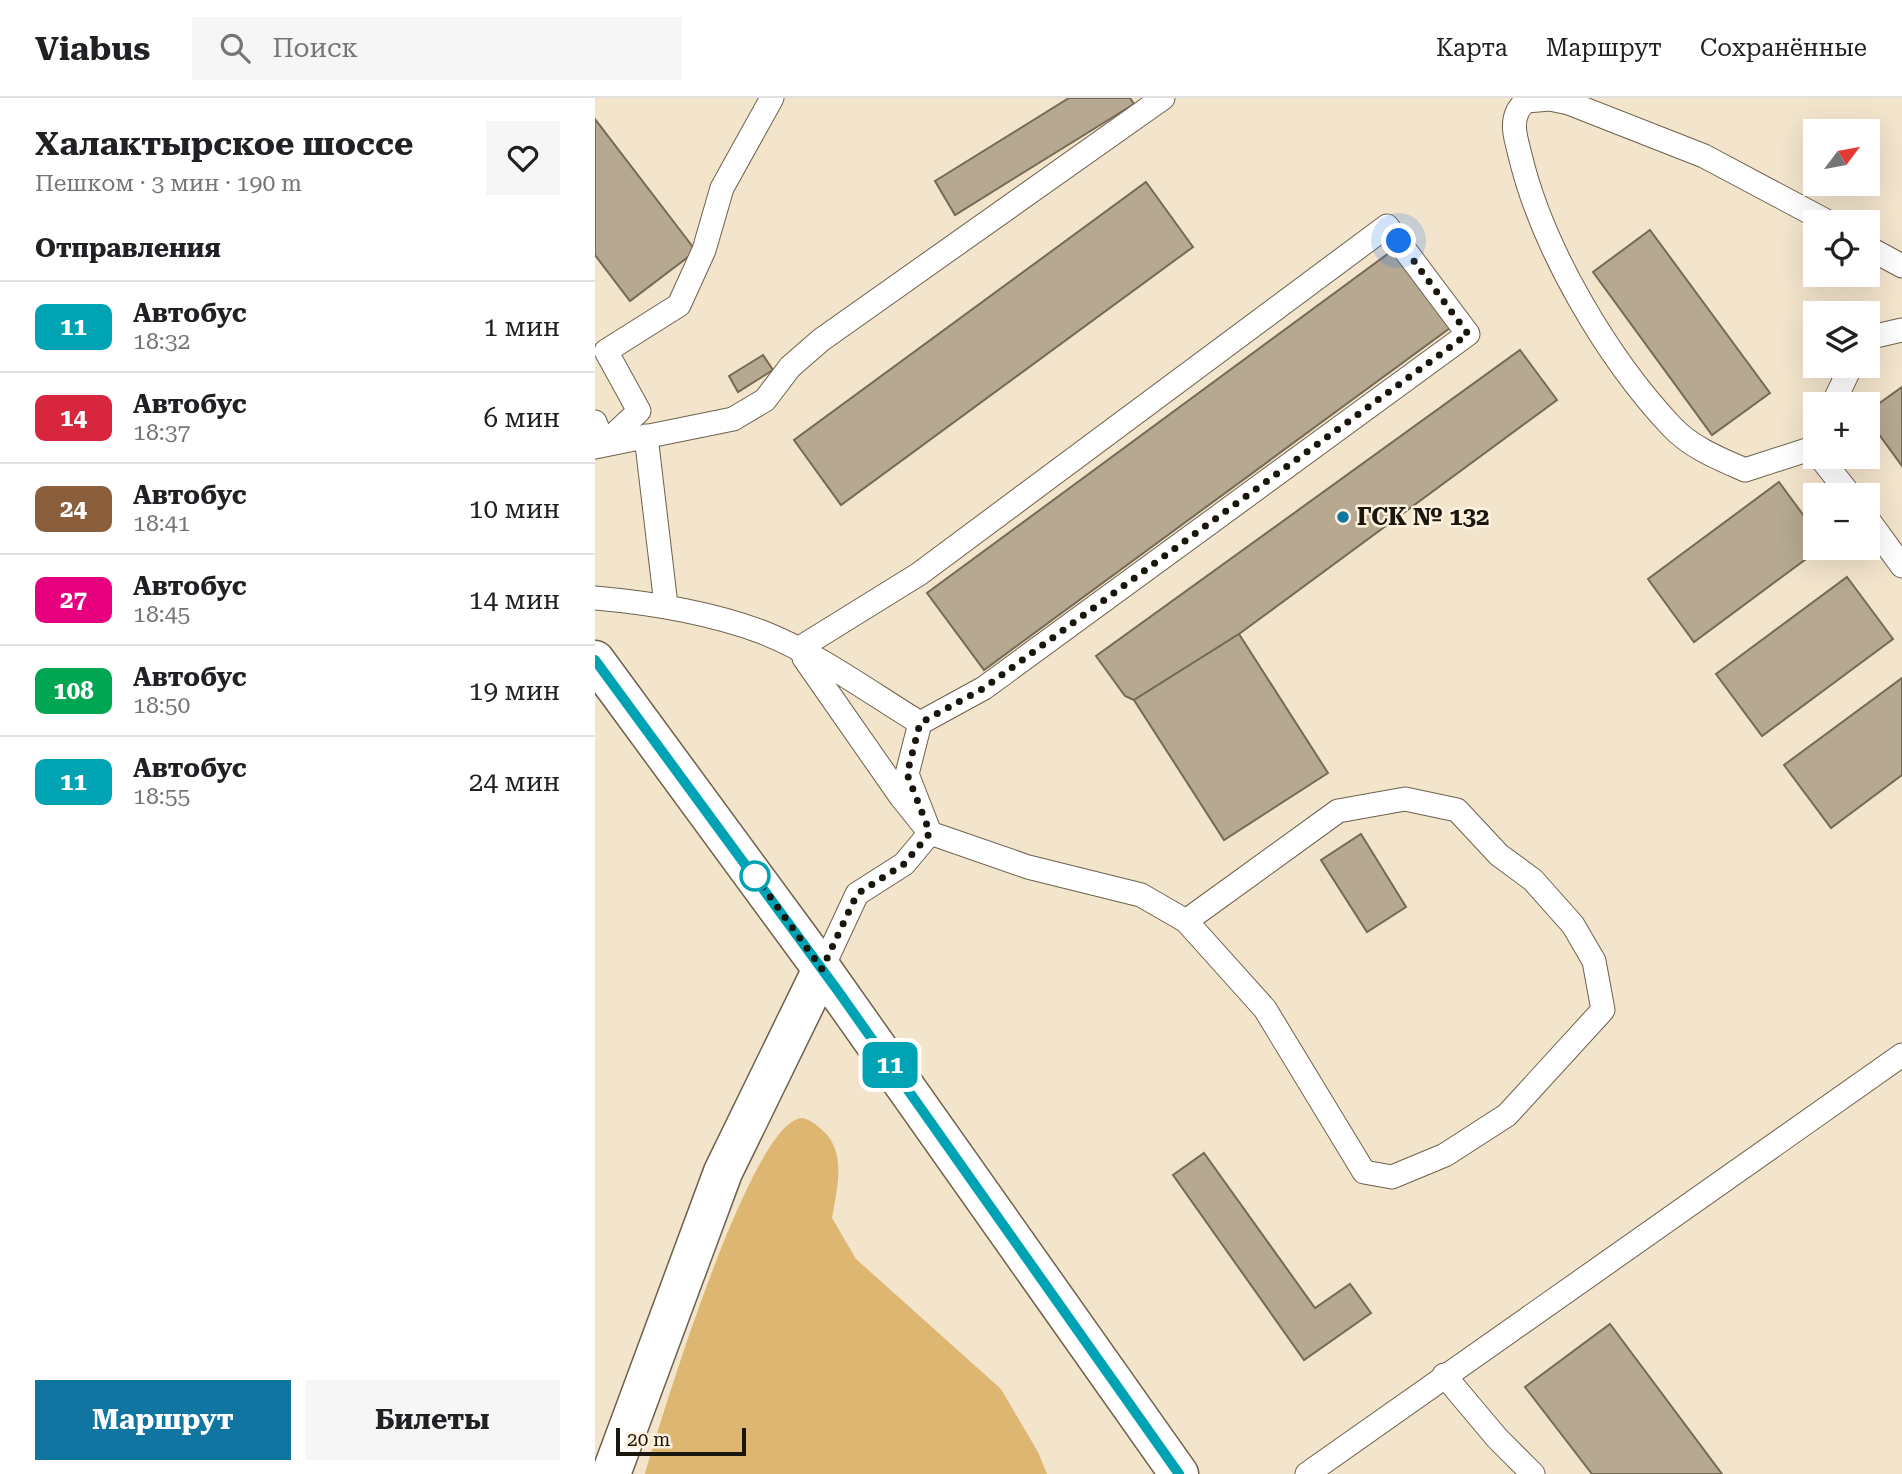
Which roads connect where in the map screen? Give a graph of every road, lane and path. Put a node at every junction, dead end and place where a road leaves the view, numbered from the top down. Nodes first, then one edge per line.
1 (772, 98) edge
2 (1163, 98) edge
3 (1805, 210) edge
4 (1880, 254) edge
5 (1902, 266) edge
6 (1902, 330) edge
7 (1880, 335) edge
8 (595, 422) edge
9 (646, 436) junction
10 (600, 445) edge
11 (1803, 453) edge
12 (1830, 469) edge
13 (1841, 483) edge
14 (1880, 536) edge
15 (1902, 566) edge
16 (595, 598) edge
17 (666, 605) junction
18 (799, 649) junction
19 (595, 660) edge
20 (920, 723) junction
21 (930, 833) junction
22 (1186, 921) junction
23 (822, 969) junction
24 (1902, 1055) edge
25 (1444, 1375) junction
26 (611, 1474) edge
27 (1179, 1474) edge
28 (1307, 1474) edge
29 (1533, 1474) edge

1 - 10 lane
2 - 9 lane
3 - 11 lane
4 - 5 lane
6 - 7 lane
8 - 10 lane
9 - 10 lane
9 - 17 lane
12 - 13 lane
14 - 15 lane
16 - 17 lane
17 - 18 lane
18 - 20 lane
18 - 20 lane
18 - 21 lane
19 - 23 street
20 - 21 lane
21 - 22 lane
21 - 23 lane
22 - 22 lane
23 - 26 street
23 - 27 street
24 - 25 lane
25 - 28 lane
25 - 29 lane

